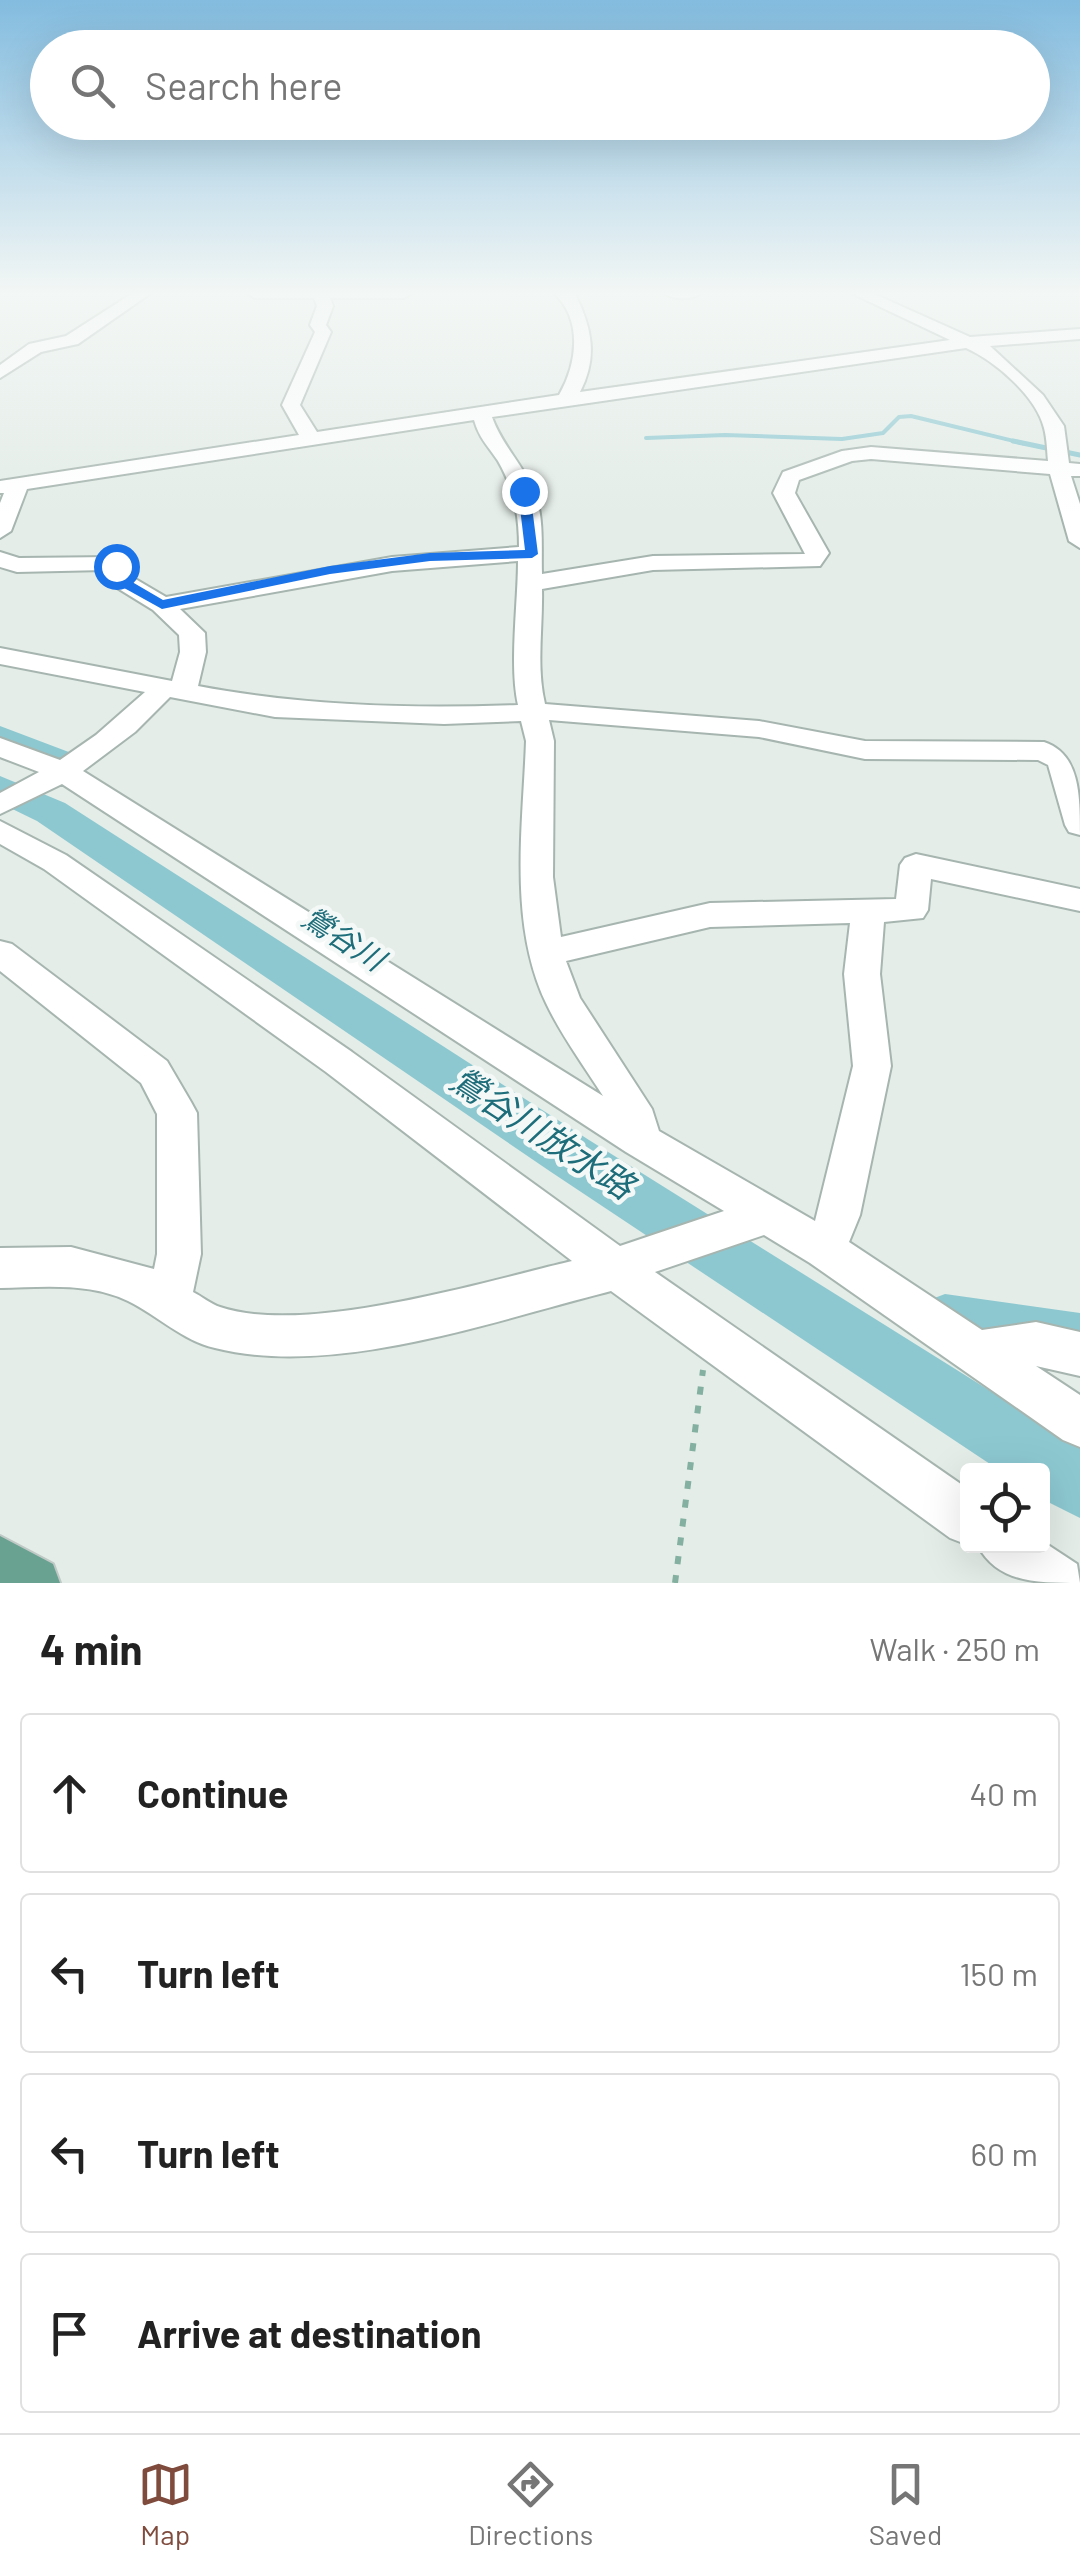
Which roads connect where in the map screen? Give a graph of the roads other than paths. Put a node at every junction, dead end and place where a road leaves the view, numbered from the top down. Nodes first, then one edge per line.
1 (308, 367) edge
2 (584, 367) edge
3 (803, 367) edge
4 (1008, 367) edge
5 (570, 402) junction
6 (482, 414) junction
7 (312, 440) junction
8 (1062, 460) edge
9 (9, 486) edge
10 (0, 531) edge
11 (1080, 541) edge
12 (532, 554) junction
13 (0, 559) edge
14 (528, 584) junction
15 (162, 604) junction
16 (0, 656) edge
17 (173, 691) junction
18 (533, 710) junction
19 (0, 747) edge
20 (58, 775) junction
21 (1076, 789) edge
22 (0, 805) edge
23 (1080, 825) edge
24 (0, 831) edge
25 (1080, 900) edge
26 (868, 911) junction
27 (0, 953) edge
28 (546, 953) junction
29 (640, 1140) junction
30 (756, 1220) junction
31 (825, 1249) junction
32 (626, 1264) junction
33 (0, 1268) edge
34 (169, 1300) junction
35 (974, 1353) junction
36 (1080, 1354) edge
37 (1080, 1424) edge
38 (960, 1514) edge
39 (1014, 1553) edge
40 (0, 1562) edge
41 (34, 1583) edge
42 (1058, 1583) edge

1 - 7 street
2 - 5 street
3 - 5 street
4 - 8 street
5 - 6 street
6 - 7 street
6 - 12 street
7 - 9 street
8 - 11 street
8 - 14 street
9 - 10 street
12 - 14 street
12 - 15 street
13 - 15 street
14 - 18 street
15 - 17 street
16 - 17 street
17 - 18 street
17 - 20 street
18 - 21 street
18 - 28 street
19 - 20 street
20 - 22 street
20 - 29 street
21 - 23 street
24 - 32 street
25 - 26 street
26 - 28 street
26 - 31 street
27 - 34 street
28 - 29 street
29 - 30 street
30 - 31 street
30 - 32 street
31 - 35 street
32 - 34 street
32 - 38 street
33 - 34 street
35 - 36 street
35 - 37 street
39 - 42 street
40 - 41 main road

